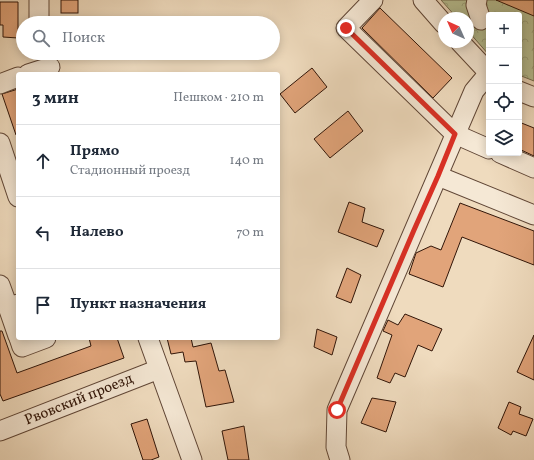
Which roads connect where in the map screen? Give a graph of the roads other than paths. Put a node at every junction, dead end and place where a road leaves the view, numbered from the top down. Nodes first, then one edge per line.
1 (39, 0) edge
2 (373, 0) edge
3 (423, 0) edge
4 (477, 0) edge
5 (39, 16) edge
6 (438, 17) edge
7 (481, 20) dead end
8 (466, 48) edge
9 (49, 65) edge
10 (486, 70) edge
11 (33, 72) edge
12 (486, 77) edge
13 (16, 79) edge
14 (0, 84) edge
15 (522, 92) edge
16 (534, 97) edge
17 (455, 134) junction
18 (0, 143) edge
19 (486, 147) edge
20 (507, 156) edge
21 (534, 168) edge
22 (438, 176) junction
23 (16, 191) edge
24 (534, 215) edge
25 (0, 285) edge
26 (13, 306) edge
27 (16, 325) edge
28 (19, 340) edge
29 (41, 340) edge
30 (149, 340) edge
31 (159, 369) junction
32 (0, 432) edge
33 (192, 460) edge
34 (340, 460) edge

1 - 5 street
2 - 17 street
3 - 6 street
4 - 7 street
8 - 10 street
9 - 11 street
12 - 17 street
13 - 14 street
15 - 16 street
17 - 19 street
17 - 22 street
18 - 23 street
20 - 21 street
22 - 24 street
22 - 34 street
25 - 26 street
26 - 27 street
28 - 29 street
30 - 31 street
31 - 32 street, Рвовский проезд
31 - 33 street

